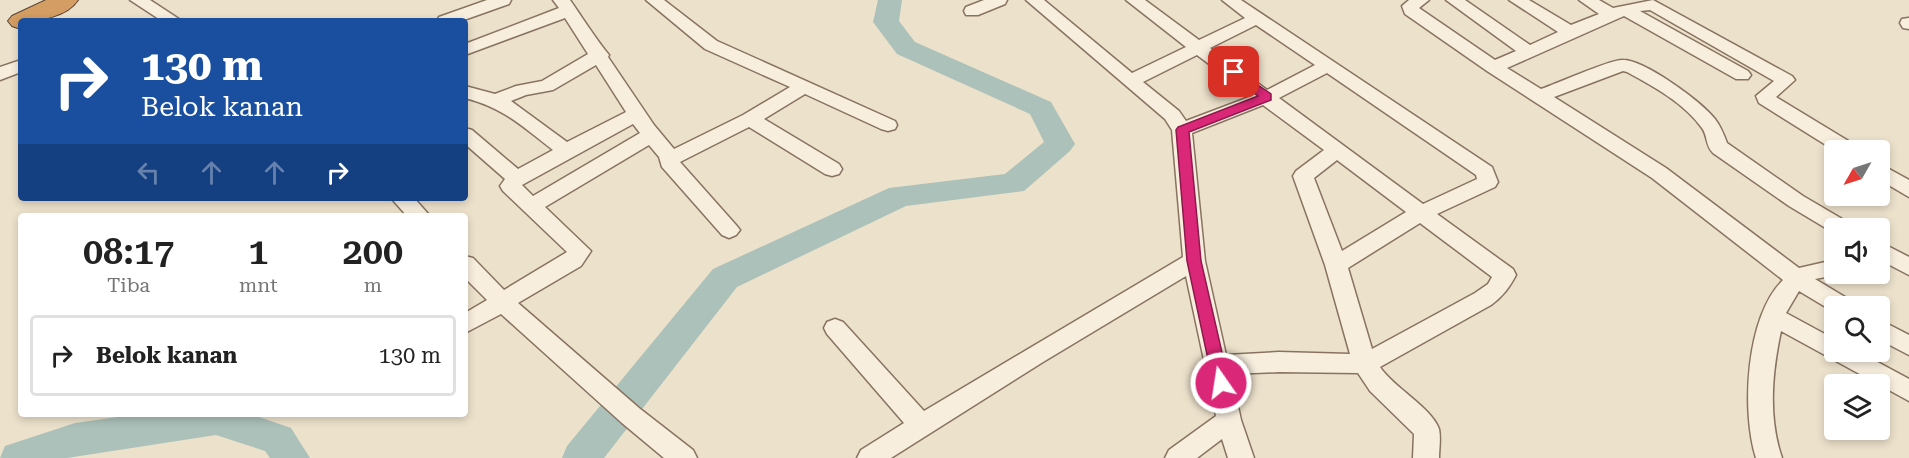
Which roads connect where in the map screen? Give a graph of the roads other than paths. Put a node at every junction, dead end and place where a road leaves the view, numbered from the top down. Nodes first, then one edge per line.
1 (38, 0) edge
2 (66, 0) edge
3 (138, 0) edge
4 (503, 0) edge
5 (654, 0) edge
6 (999, 0) edge
7 (1034, 0) edge
8 (1134, 0) edge
9 (1230, 0) edge
10 (1420, 0) edge
11 (1454, 0) edge
12 (1517, 0) edge
13 (1587, 0) edge
14 (565, 5) edge
15 (972, 11) dead end
16 (1620, 13) junction
17 (0, 18) edge
18 (27, 18) edge
19 (169, 18) edge
20 (454, 18) edge
21 (1256, 18) junction
22 (18, 22) edge
23 (0, 31) edge
24 (1572, 33) junction
25 (1200, 48) junction
26 (468, 49) edge
27 (1529, 52) junction
28 (600, 55) junction
29 (18, 66) edge
30 (1327, 66) junction
31 (1493, 67) junction
32 (0, 74) edge
33 (1742, 75) dead end
34 (1132, 80) junction
35 (804, 87) junction
36 (468, 93) edge
37 (1540, 96) junction
38 (1267, 97) junction
39 (496, 100) junction
40 (635, 115) junction
41 (750, 119) junction
42 (888, 125) dead end
43 (1182, 130) junction
44 (650, 136) junction
45 (468, 137) edge
46 (1832, 140) edge
47 (1337, 150) junction
48 (566, 151) junction
49 (669, 156) junction
50 (832, 169) dead end
51 (1890, 178) edge
52 (516, 179) junction
53 (1909, 190) edge
54 (404, 201) edge
55 (531, 206) junction
56 (417, 213) edge
57 (1422, 213) junction
58 (1825, 218) edge
59 (729, 230) dead end
60 (1890, 255) edge
61 (1194, 261) junction
62 (1336, 265) junction
63 (468, 267) edge
64 (1909, 267) edge
65 (1824, 270) edge
66 (1797, 279) junction
67 (1825, 296) edge
68 (502, 302) junction
69 (1773, 316) junction
70 (468, 322) edge
71 (835, 328) dead end
72 (1890, 335) edge
73 (1824, 344) edge
74 (1909, 346) edge
75 (1857, 362) edge
76 (1365, 363) junction
77 (1217, 365) junction
78 (1909, 391) edge
79 (1229, 420) junction
80 (922, 426) junction
81 (684, 458) edge
82 (870, 458) edge
83 (1178, 458) edge
84 (1241, 458) edge
85 (1426, 458) edge
86 (1768, 458) edge

1 - 17 highway
2 - 18 highway
3 - 19 street
4 - 20 street
5 - 35 street
6 - 15 street
7 - 34 street
8 - 25 street
9 - 21 street
10 - 31 street
11 - 27 street
12 - 24 street
13 - 16 street
14 - 26 street
14 - 28 street
16 - 24 street
16 - 33 street
16 - 46 street
21 - 25 street
21 - 30 street
22 - 23 highway
24 - 27 street
25 - 34 street
25 - 38 street
27 - 31 street
28 - 39 street
28 - 40 street
29 - 32 street
30 - 38 street
30 - 57 street
31 - 37 street
34 - 43 street
35 - 41 street
35 - 42 street
36 - 39 street
37 - 58 street
37 - 66 street
38 - 43 street
38 - 47 street
39 - 48 street
40 - 44 street
40 - 48 street
41 - 49 street
41 - 50 street
43 - 61 street
44 - 49 street
44 - 55 street
45 - 52 street
47 - 57 street
47 - 62 street
48 - 52 street
49 - 59 street
51 - 53 street
52 - 55 street
54 - 56 street
55 - 68 street
57 - 62 street
57 - 76 street
60 - 64 street
61 - 77 street
61 - 80 street
62 - 76 street
63 - 68 street
65 - 66 street
66 - 67 street
66 - 69 street
68 - 70 street
68 - 81 street
69 - 73 street
69 - 86 street
71 - 80 street
72 - 74 street
75 - 78 street
76 - 77 street
76 - 85 street
77 - 79 street
79 - 83 street
79 - 84 street
80 - 82 street

